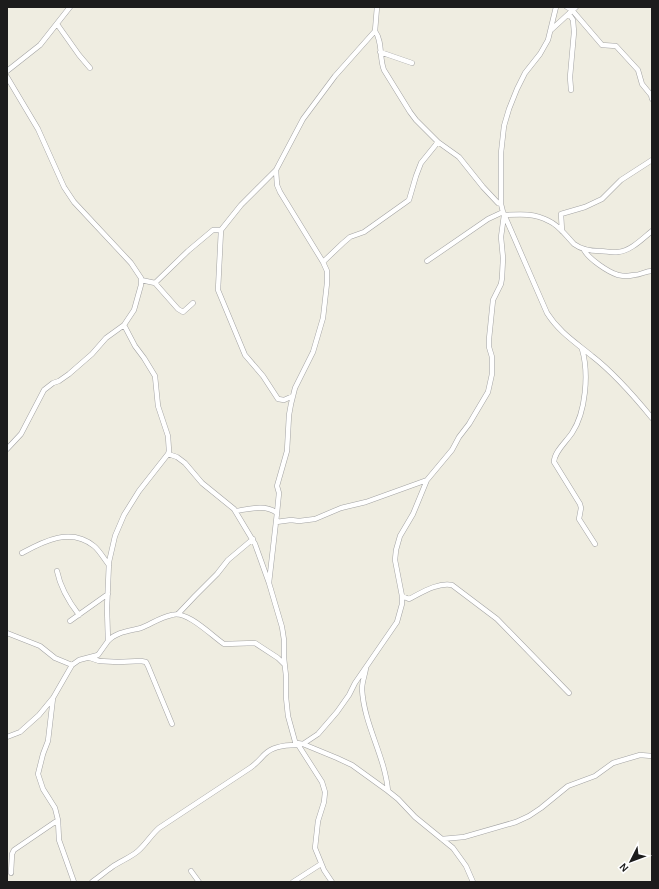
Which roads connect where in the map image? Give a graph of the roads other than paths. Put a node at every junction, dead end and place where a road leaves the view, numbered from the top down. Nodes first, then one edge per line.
1 (70, 7) edge
2 (377, 7) edge
3 (556, 7) edge
4 (567, 7) edge
5 (572, 11) edge
6 (58, 24) junction
7 (551, 30) junction
8 (375, 31) junction
9 (380, 52) junction
10 (412, 63) dead end
11 (90, 68) dead end
12 (7, 71) edge
13 (7, 77) edge
14 (571, 90) dead end
15 (652, 99) edge
16 (438, 142) junction
17 (652, 160) edge
18 (276, 170) junction
19 (501, 204) junction
20 (504, 214) junction
21 (221, 230) junction
22 (562, 231) junction
23 (652, 231) edge
24 (584, 250) junction
25 (427, 261) dead end
26 (323, 262) junction
27 (652, 272) edge
28 (141, 280) junction
29 (155, 283) junction
30 (193, 303) dead end
31 (124, 325) junction
32 (582, 348) junction
33 (293, 396) junction
34 (652, 418) edge
35 (7, 449) edge
36 (168, 454) junction
37 (427, 480) junction
38 (236, 511) junction
39 (277, 513) junction
40 (276, 522) junction
41 (253, 539) junction
42 (595, 544) dead end
43 (22, 553) dead end
44 (109, 565) junction
45 (57, 571) dead end
46 (269, 582) junction
47 (108, 594) junction
48 (402, 596) junction
49 (79, 614) junction
50 (178, 614) junction
51 (70, 621) dead end
52 (7, 633) edge
53 (108, 641) junction
54 (89, 657) junction
55 (284, 664) junction
56 (72, 665) junction
57 (367, 666) junction
58 (569, 693) dead end
59 (53, 698) junction
60 (172, 724) dead end
61 (7, 737) edge
62 (296, 744) junction
63 (303, 744) junction
64 (652, 756) edge
65 (388, 791) junction
66 (58, 820) junction
67 (442, 839) junction
68 (321, 864) junction
69 (191, 871) dead end
70 (11, 873) dead end
71 (74, 882) edge
72 (92, 882) edge
73 (199, 882) edge
74 (293, 882) edge
75 (332, 882) edge
76 (472, 882) edge

1 - 6 street
2 - 8 street
3 - 7 street
4 - 5 street
5 - 7 street
5 - 14 street
5 - 15 street
6 - 11 street
6 - 12 street
7 - 19 street
8 - 9 street
8 - 18 street
9 - 10 street
9 - 16 street
13 - 28 street
16 - 19 street
16 - 26 street
17 - 22 street
18 - 21 street
18 - 26 street
19 - 20 street
20 - 22 street
20 - 25 street
20 - 32 street
20 - 37 street
21 - 29 street
21 - 33 street
22 - 24 street
23 - 24 street
24 - 27 street
26 - 33 street
28 - 29 street
28 - 31 street
29 - 30 street
31 - 35 street
31 - 36 street
32 - 34 street
32 - 42 street
33 - 39 street
36 - 38 street
36 - 44 street
37 - 40 street
37 - 48 street
38 - 39 street
38 - 41 street
39 - 40 street
40 - 46 street
41 - 46 street
41 - 50 street
43 - 44 street
44 - 47 street
45 - 49 street
46 - 55 street
47 - 49 street
47 - 53 street
48 - 57 street
48 - 58 street
49 - 51 street
50 - 53 street
50 - 55 street
52 - 56 street
53 - 54 street
54 - 56 street
54 - 60 street
55 - 62 street
56 - 59 street
57 - 63 street
57 - 65 street
59 - 61 street
59 - 66 street
62 - 63 street
62 - 68 street
62 - 72 street
63 - 65 street
64 - 67 street
65 - 67 street
66 - 70 street
66 - 71 street
67 - 76 street
68 - 74 street
68 - 75 street
69 - 73 street

